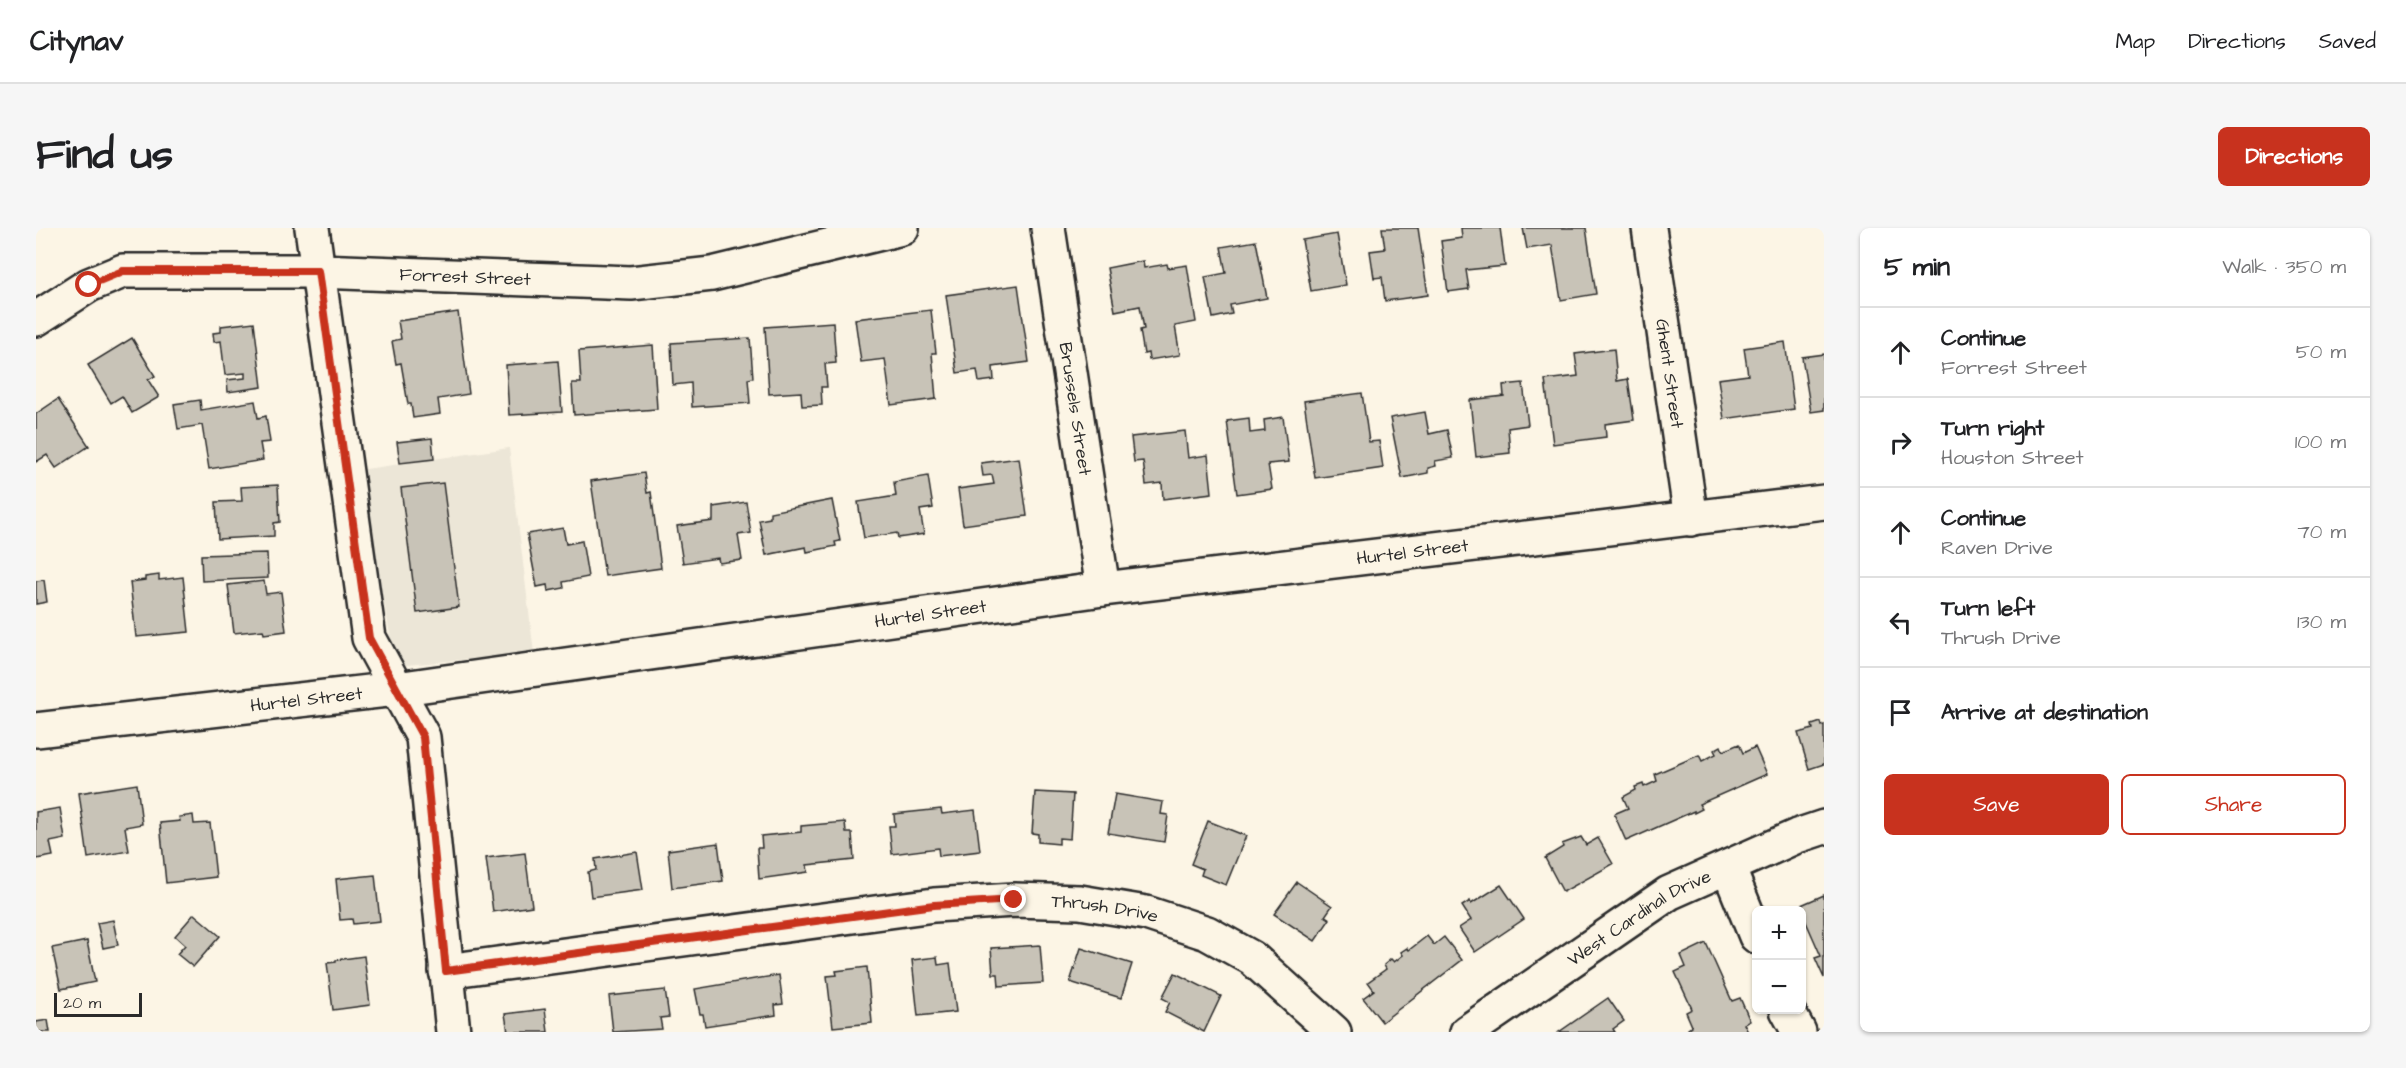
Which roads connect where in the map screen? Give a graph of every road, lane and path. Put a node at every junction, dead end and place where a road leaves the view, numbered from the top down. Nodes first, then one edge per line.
1 (312, 228) edge
2 (902, 228) edge
3 (1048, 228) edge
4 (1649, 228) edge
5 (801, 240) edge
6 (318, 271) junction
7 (36, 319) edge
8 (1824, 502) edge
9 (1691, 519) junction
10 (1103, 589) junction
11 (396, 689) junction
12 (36, 730) edge
13 (1824, 827) edge
14 (1728, 867) junction
15 (1752, 926) edge
16 (446, 971) junction
17 (1790, 1014) edge
18 (453, 1032) edge
19 (1334, 1032) edge
20 (1467, 1032) edge
21 (1799, 1032) edge

1 - 6 street
2 - 5 street, Forrest Street
3 - 10 street, Brussels Street
4 - 9 street, Ghent Street
5 - 6 street, Forrest Street
6 - 7 street, Forrest Street
6 - 11 street
8 - 9 street, Hurtel Street
9 - 10 street, Hurtel Street
10 - 11 street, Hurtel Street
11 - 12 street, Hurtel Street
11 - 16 street
13 - 14 street, West Cardinal Drive
14 - 15 street
14 - 20 street, West Cardinal Drive
16 - 18 street
16 - 19 street, Thrush Drive
17 - 21 street

